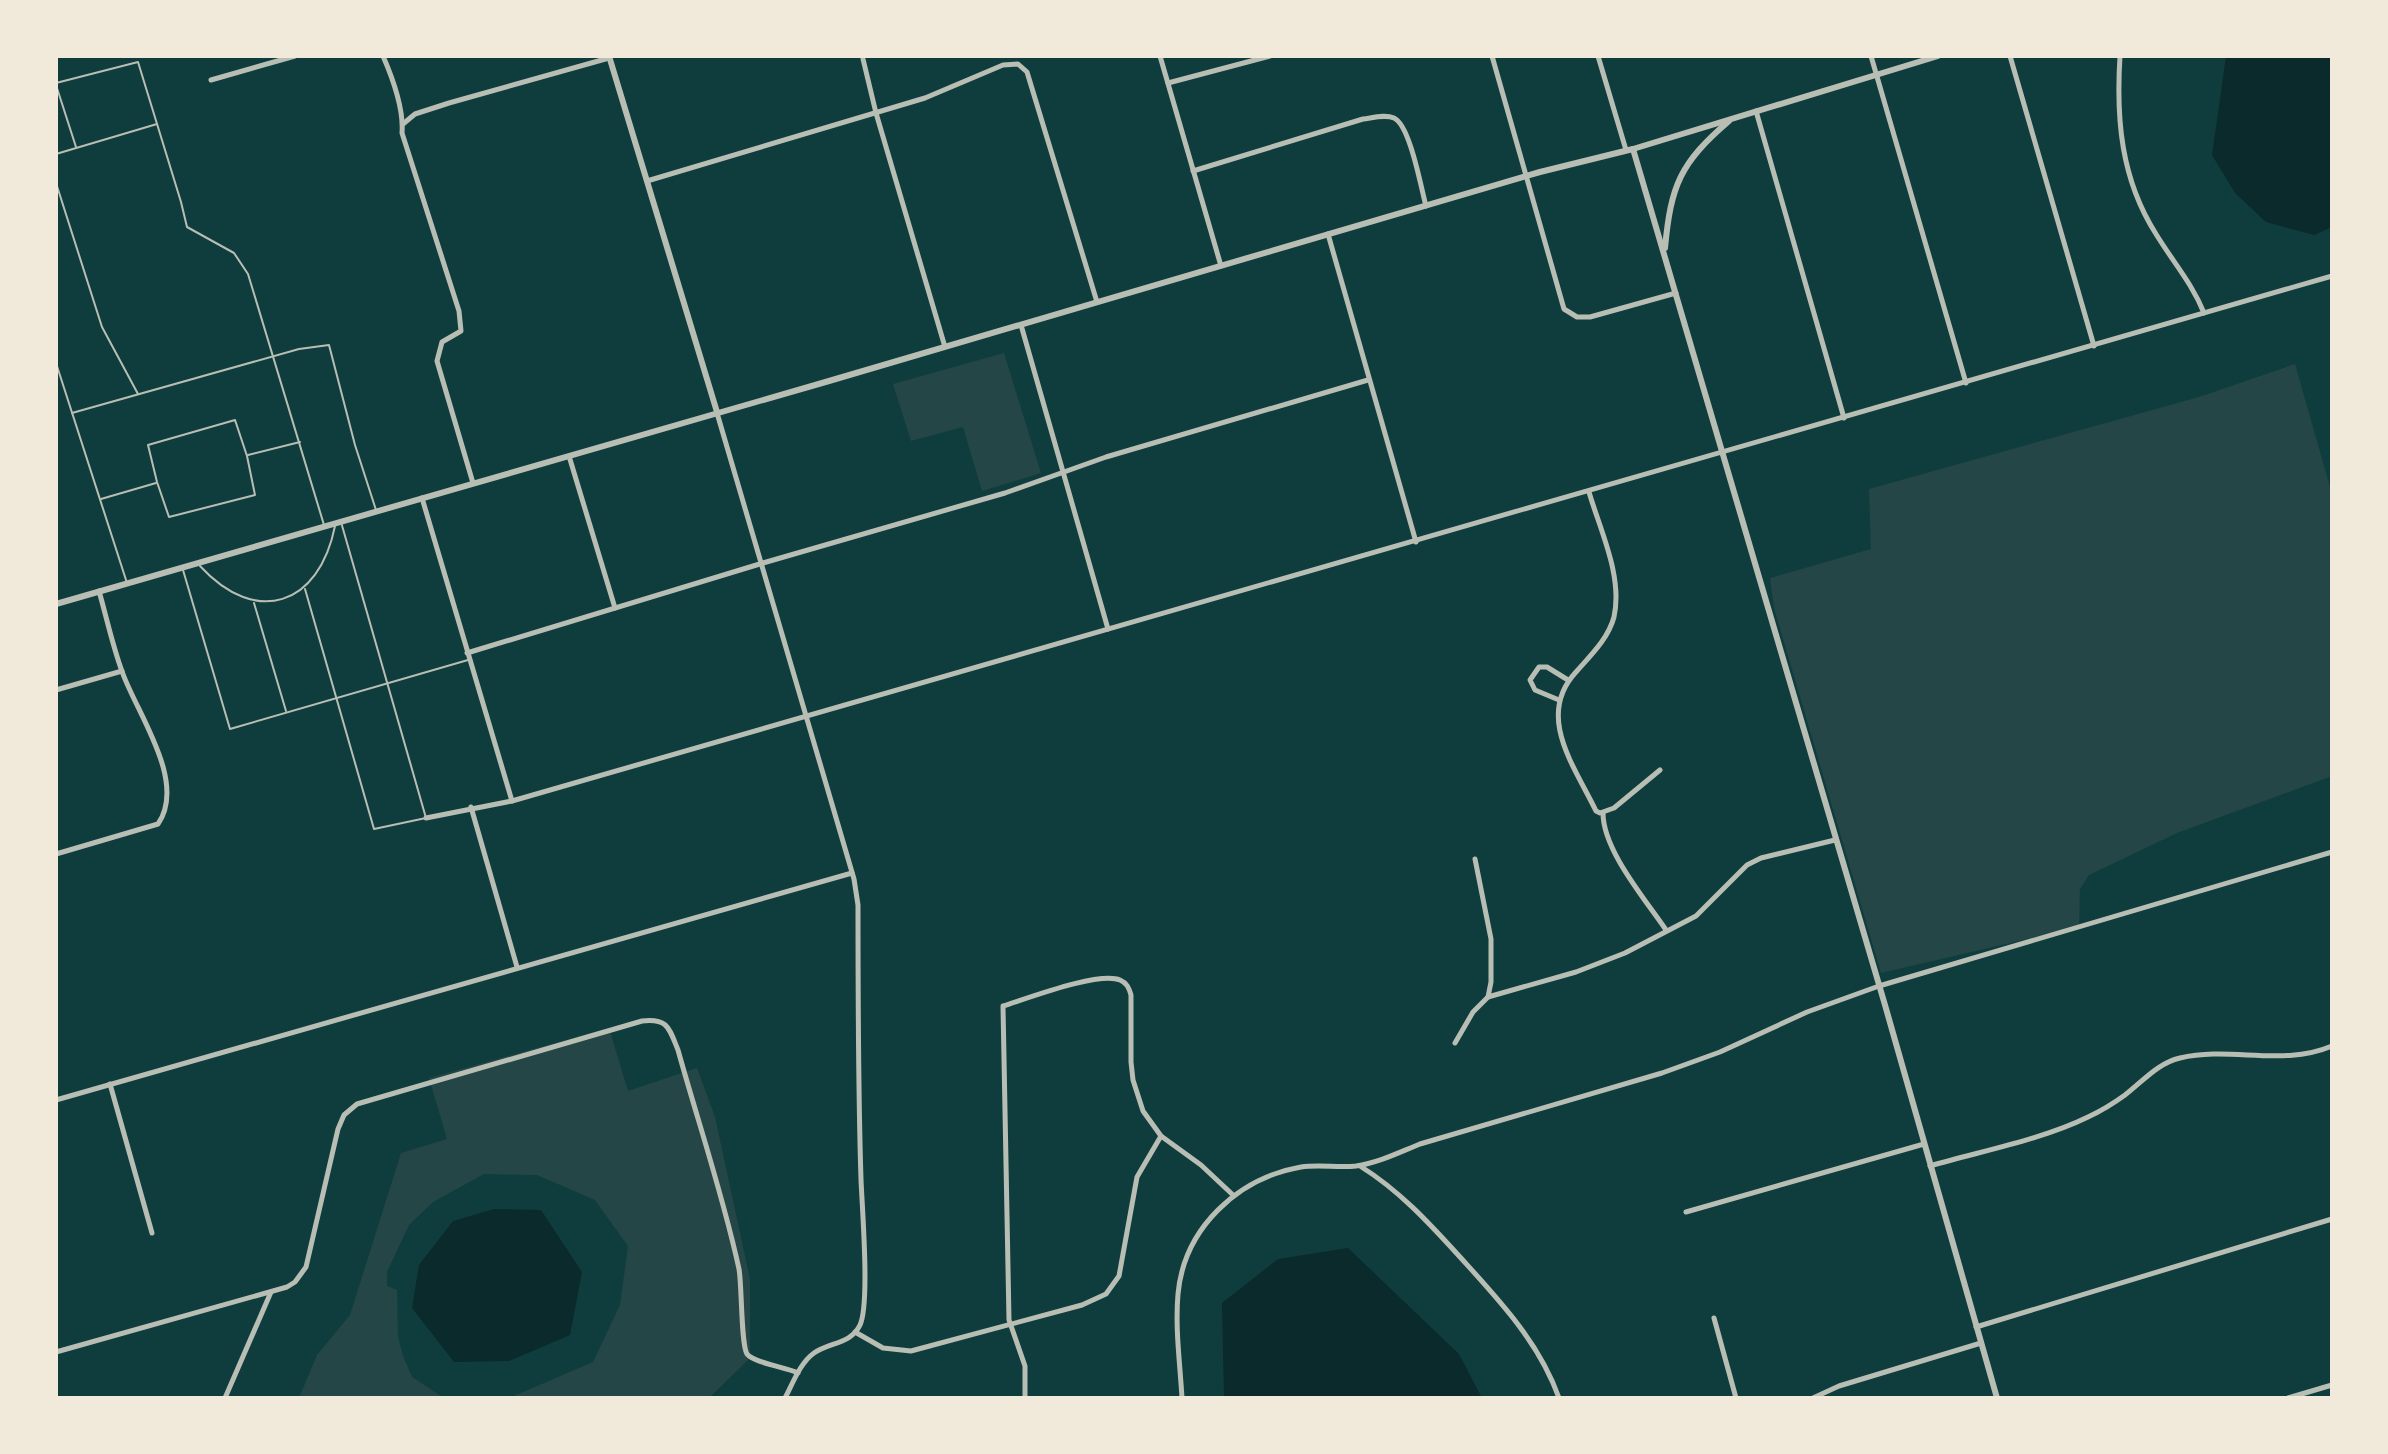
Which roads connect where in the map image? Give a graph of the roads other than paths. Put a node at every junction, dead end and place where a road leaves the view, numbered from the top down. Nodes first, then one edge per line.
1 (295, 56) edge
2 (383, 56) edge
3 (1160, 56) edge
4 (1270, 56) edge
5 (1492, 56) edge
6 (1598, 56) edge
7 (1871, 56) edge
8 (1938, 56) edge
9 (2010, 56) edge
10 (2120, 56) edge
11 (609, 57) edge
12 (863, 59) dead end
13 (1876, 74) junction
14 (211, 80) dead end
15 (56, 83) edge
16 (1168, 83) junction
17 (1756, 110) junction
18 (876, 113) junction
19 (1733, 117) junction
20 (159, 124) junction
21 (403, 124) junction
22 (76, 148) junction
23 (1630, 150) junction
24 (56, 154) edge
25 (1193, 171) junction
26 (1527, 176) junction
27 (647, 181) junction
28 (56, 183) edge
29 (1426, 206) junction
30 (1328, 234) junction
31 (1665, 252) junction
32 (1221, 266) junction
33 (2332, 276) edge
34 (1676, 293) junction
35 (1097, 302) junction
36 (2204, 313) junction
37 (1021, 325) junction
38 (2094, 346) junction
39 (945, 347) junction
40 (274, 356) junction
41 (56, 363) edge
42 (1368, 380) junction
43 (1966, 383) junction
44 (138, 395) junction
45 (717, 412) junction
46 (72, 413) junction
47 (1844, 418) junction
48 (300, 442) junction
49 (1722, 454) junction
50 (569, 455) junction
51 (247, 456) junction
52 (1062, 472) junction
53 (157, 482) junction
54 (473, 483) junction
55 (1589, 492) junction
56 (422, 498) junction
57 (101, 499) junction
58 (377, 511) junction
59 (338, 522) junction
60 (324, 526) junction
61 (1416, 542) junction
62 (196, 563) junction
63 (763, 563) junction
64 (182, 567) junction
65 (127, 583) junction
66 (305, 589) junction
67 (99, 591) junction
68 (253, 601) junction
69 (56, 604) edge
70 (615, 608) junction
71 (1108, 629) junction
72 (468, 656) junction
73 (122, 671) junction
74 (1568, 680) junction
75 (386, 684) junction
76 (56, 690) edge
77 (335, 698) junction
78 (1559, 700) junction
79 (286, 713) junction
80 (807, 715) junction
81 (1660, 770) dead end
82 (512, 801) junction
83 (471, 807) junction
84 (1603, 813) junction
85 (426, 818) junction
86 (1835, 840) junction
87 (2332, 852) edge
88 (56, 854) edge
89 (1475, 859) dead end
90 (852, 873) junction
91 (1666, 930) junction
92 (517, 967) junction
93 (1879, 986) junction
94 (1488, 997) junction
95 (1455, 1043) dead end
96 (2332, 1046) edge
97 (110, 1084) junction
98 (56, 1100) edge
99 (1161, 1136) junction
100 (1924, 1144) junction
101 (1359, 1165) junction
102 (1930, 1166) junction
103 (1233, 1195) junction
104 (1686, 1212) dead end
105 (2332, 1219) edge
106 (152, 1233) dead end
107 (272, 1291) junction
108 (1714, 1318) dead end
109 (1010, 1323) junction
110 (1976, 1327) junction
111 (855, 1331) junction
112 (1981, 1343) junction
113 (56, 1352) edge
114 (798, 1373) junction
115 (2332, 1385) edge
116 (225, 1398) edge
117 (785, 1398) edge
118 (1025, 1398) edge
119 (1182, 1398) edge
120 (1559, 1398) edge
121 (1736, 1398) edge
122 (1813, 1398) edge
123 (1997, 1398) edge
124 (2288, 1398) edge

1 - 14 street
2 - 21 street
3 - 16 street
4 - 16 street
5 - 26 street
6 - 23 street
7 - 13 street
8 - 13 street
9 - 38 street
10 - 36 street
11 - 21 street
11 - 27 street
12 - 18 street
13 - 17 street
13 - 43 street
15 - 20 lane
15 - 22 lane
16 - 25 street
17 - 19 street
17 - 47 street
18 - 27 street
18 - 35 street
18 - 39 street
19 - 23 street
19 - 31 street
20 - 22 lane
20 - 40 lane
21 - 54 street
22 - 24 lane
23 - 26 street
23 - 31 street
25 - 29 street
25 - 32 street
26 - 29 street
26 - 34 street
27 - 45 street
28 - 44 lane
29 - 30 street
30 - 32 street
30 - 42 street
31 - 34 street
32 - 35 street
33 - 36 street
34 - 49 street
35 - 37 street
36 - 38 street
37 - 39 street
37 - 52 street
38 - 43 street
39 - 45 street
40 - 44 lane
40 - 48 lane
40 - 58 lane
41 - 46 lane
42 - 52 street
42 - 61 street
43 - 47 street
44 - 46 lane
45 - 50 street
45 - 63 street
46 - 57 lane
47 - 49 street
48 - 51 lane
48 - 60 lane
49 - 55 street
49 - 86 street
50 - 54 street
50 - 70 street
51 - 53 lane
51 - 53 lane
52 - 63 street
52 - 71 street
53 - 57 lane
54 - 56 street
55 - 61 street
55 - 74 street
56 - 58 street
56 - 72 street
57 - 65 lane
58 - 59 street
59 - 60 street
59 - 66 lane
59 - 75 lane
60 - 62 street
61 - 71 street
62 - 64 street
62 - 68 lane
63 - 70 street
63 - 80 street
64 - 65 street
64 - 79 lane
65 - 67 street
66 - 68 lane
66 - 77 lane
67 - 69 street
67 - 73 street
68 - 79 lane
70 - 72 street
71 - 80 street
72 - 75 lane
72 - 82 street
73 - 76 street
73 - 88 street
74 - 78 street
74 - 78 street
75 - 77 lane
75 - 85 lane
77 - 79 lane
77 - 85 lane
78 - 84 street
80 - 82 street
80 - 90 street
81 - 84 street
82 - 83 street
83 - 85 street
83 - 92 street
84 - 91 street
86 - 91 street
86 - 93 street
87 - 93 street
89 - 94 street
90 - 92 street
90 - 111 street
91 - 94 street
92 - 97 street
93 - 100 street
93 - 101 street
94 - 95 street
96 - 102 street
97 - 98 street
97 - 106 street
99 - 103 street
99 - 109 street
99 - 109 street
100 - 102 street
100 - 104 street
101 - 103 street
101 - 120 street
102 - 110 street
103 - 119 street
105 - 110 street
107 - 113 street
107 - 114 street
107 - 116 street
108 - 121 street
109 - 111 street
109 - 118 street
110 - 112 street
111 - 114 street
112 - 122 street
112 - 123 street
114 - 117 street
115 - 124 street

